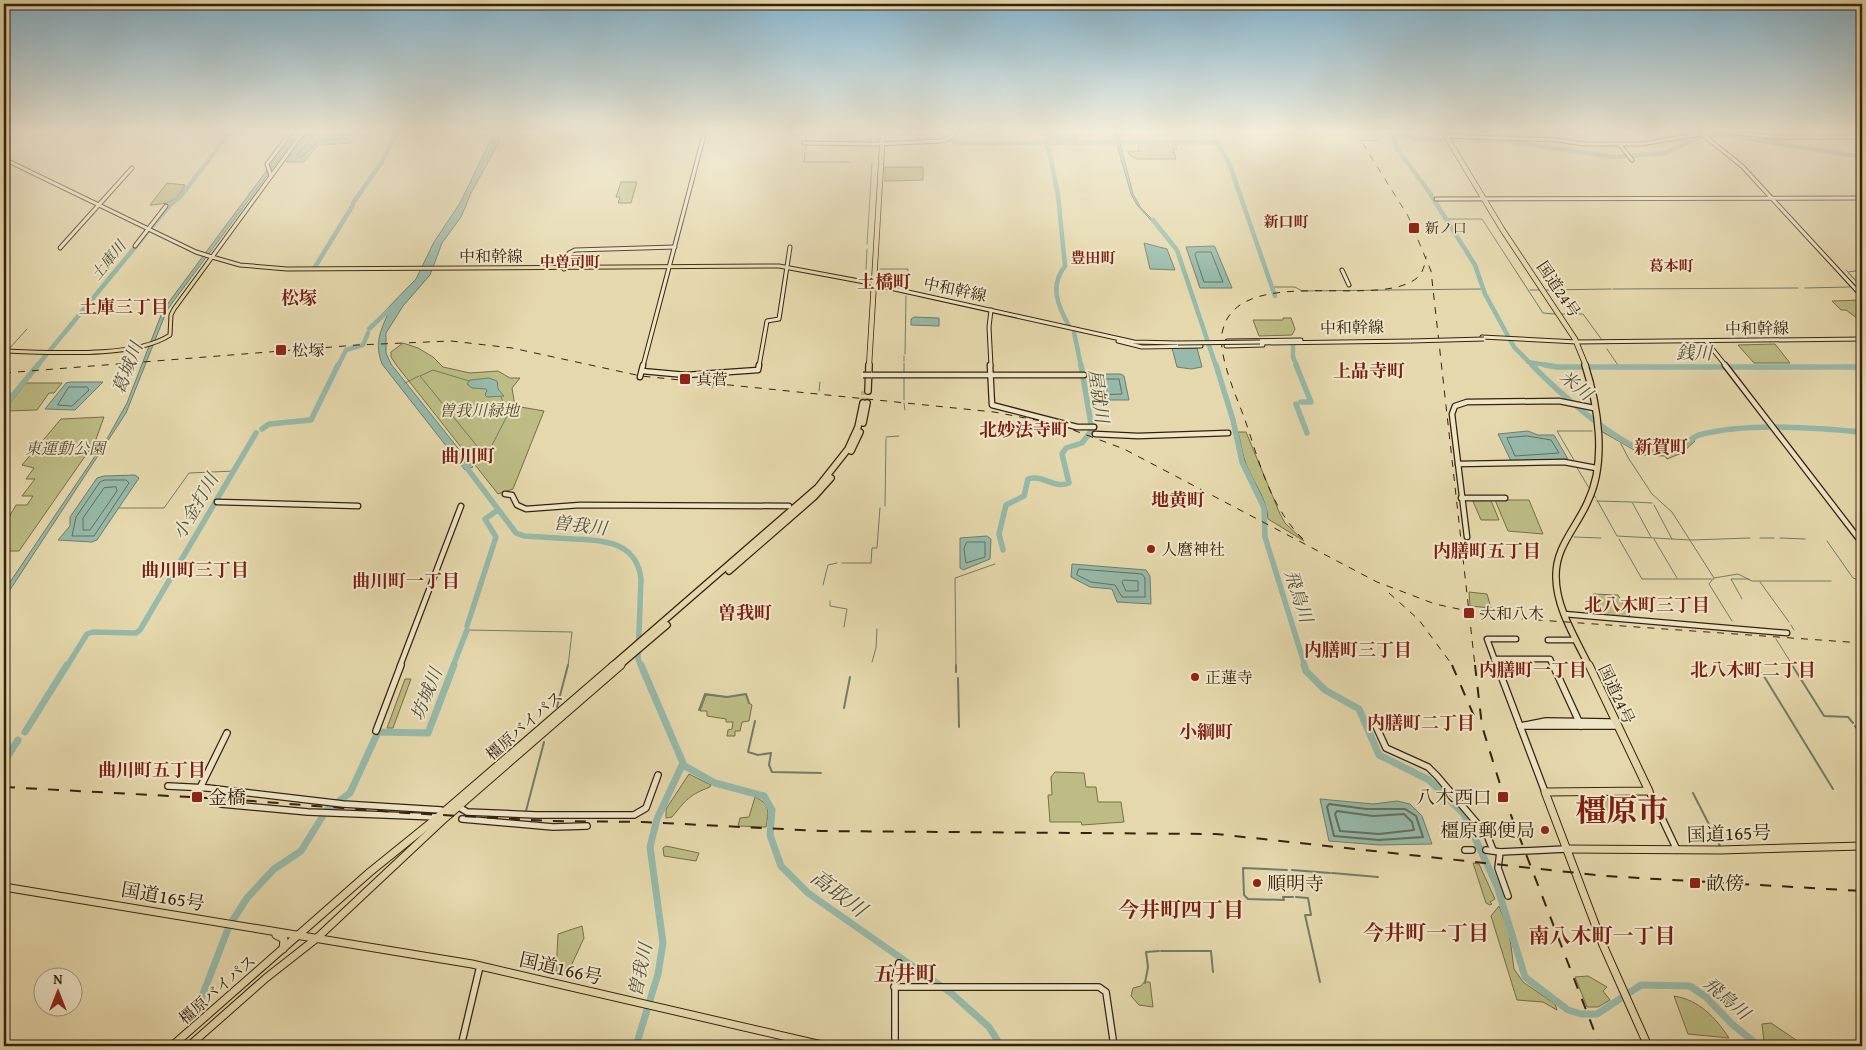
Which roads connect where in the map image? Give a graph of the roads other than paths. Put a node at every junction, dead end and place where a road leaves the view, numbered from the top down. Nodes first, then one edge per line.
1 (45, 180) edge
2 (122, 180) edge
3 (268, 180) edge
4 (692, 180) edge
5 (878, 180) edge
6 (1473, 180) edge
7 (1755, 180) edge
8 (1771, 197) junction
9 (1484, 198) junction
10 (1862, 198) edge
11 (1436, 199) dead end
12 (99, 206) junction
13 (166, 206) dead end
14 (149, 231) junction
15 (135, 246) dead end
16 (675, 247) junction
17 (790, 247) dead end
18 (60, 248) dead end
19 (210, 258) junction
20 (669, 267) junction
21 (787, 268) junction
22 (442, 269) junction
23 (564, 269) junction
24 (1342, 270) dead end
25 (872, 285) junction
26 (1349, 285) dead end
27 (1862, 296) edge
28 (991, 311) junction
29 (1121, 338) junction
30 (1114, 339) junction
31 (1862, 340) edge
32 (1305, 342) junction
33 (1709, 342) junction
34 (1216, 343) dead end
35 (1227, 343) dead end
36 (1578, 343) junction
37 (1179, 344) junction
38 (1200, 344) junction
39 (4, 351) edge
40 (642, 371) junction
41 (1084, 374) dead end
42 (863, 375) dead end
43 (990, 375) junction
44 (640, 377) dead end
45 (866, 391) tunnel mouth
46 (865, 403) tunnel mouth
47 (1594, 411) junction
48 (1092, 427) dead end
49 (1777, 431) junction
50 (1228, 433) dead end
51 (1095, 434) dead end
52 (1458, 464) junction
53 (1596, 468) junction
54 (505, 494) dead end
55 (1461, 498) junction
56 (1505, 498) dead end
57 (217, 502) dead end
58 (358, 506) dead end
59 (461, 506) dead end
60 (789, 506) dead end
61 (1467, 537) dead end
62 (1862, 538) edge
63 (1862, 543) edge
64 (1564, 614) junction
65 (1787, 633) dead end
66 (1516, 639) dead end
67 (1548, 640) dead end
68 (1576, 640) junction
69 (1494, 659) junction
70 (604, 676) junction
71 (1580, 723) junction
72 (1375, 724) dead end
73 (1520, 726) junction
74 (1618, 726) junction
75 (376, 731) dead end
76 (227, 733) dead end
77 (658, 775) dead end
78 (168, 786) dead end
79 (200, 788) junction
80 (1649, 791) junction
81 (1545, 792) junction
82 (314, 800) junction
83 (221, 804) dead end
84 (458, 807) junction
85 (308, 812) junction
86 (441, 815) junction
87 (462, 819) dead end
88 (587, 826) dead end
89 (1862, 846) edge
90 (1465, 850) dead end
91 (1472, 850) dead end
92 (1566, 850) junction
93 (1677, 850) junction
94 (1500, 852) junction
95 (4, 887) edge
96 (1508, 896) dead end
97 (268, 931) junction
98 (299, 935) junction
99 (317, 938) junction
100 (283, 949) junction
101 (899, 963) dead end
102 (480, 966) junction
103 (894, 988) junction
104 (233, 992) junction
105 (241, 1000) junction
106 (172, 1046) edge
107 (189, 1046) edge
108 (461, 1046) edge
109 (826, 1046) edge
110 (895, 1046) edge
111 (1114, 1046) edge
112 (1648, 1046) edge

1 - 12 street, 中和幹線
2 - 12 street
3 - 19 street
4 - 16 street
5 - 25 highway
6 - 9 highway, 国道24号
7 - 8 street
8 - 9 street
8 - 10 street
8 - 27 street
9 - 11 street
9 - 36 highway, 国道24号
12 - 14 street, 中和幹線
12 - 18 street
13 - 14 street
14 - 15 street
14 - 19 street, 中和幹線
16 - 20 street
16 - 23 street
17 - 21 street
19 - 22 main road, 中和幹線
19 - 39 main road
20 - 21 main road, 中和幹線
20 - 22 main road, 中和幹線
20 - 23 main road, 中和幹線
20 - 40 street
21 - 25 main road, 中和幹線
21 - 40 street
22 - 23 main road, 中和幹線
24 - 26 street
25 - 28 street, 中和幹線
25 - 45 highway
28 - 29 street, 中和幹線
28 - 30 street, 中和幹線
28 - 43 street
29 - 37 street, 中和幹線
29 - 38 street
30 - 37 street, 中和幹線
30 - 38 street
31 - 33 street, 中和幹線
32 - 35 street
32 - 36 street, 中和幹線, bridge
32 - 37 street, 中和幹線, bridge
33 - 36 street, 中和幹線
33 - 49 street
34 - 38 street, bridge
36 - 47 highway, 国道24号
40 - 44 street
41 - 43 street
42 - 43 street, bridge
43 - 48 street
46 - 70 highway, 橿原バイパス
47 - 52 street
47 - 53 highway, 国道24号
49 - 62 street
49 - 63 street
50 - 51 street
52 - 53 street
52 - 55 street
53 - 64 highway, 国道24号
54 - 60 street
55 - 56 street
55 - 61 street
57 - 58 street
59 - 75 street
64 - 65 street
64 - 68 highway, 国道24号
66 - 69 street
67 - 68 street
68 - 74 highway, 国道24号
69 - 71 street
69 - 73 street
70 - 84 highway, 橿原バイパス
70 - 86 highway, 橿原バイパス
71 - 73 street
71 - 74 street
72 - 94 street
73 - 81 street
74 - 80 highway, 国道24号
76 - 79 street
77 - 84 street
78 - 79 street
79 - 82 street
80 - 81 highway
80 - 93 street
81 - 92 highway
82 - 85 street
82 - 86 street
83 - 85 street
84 - 86 highway, 橿原バイパス
85 - 86 street
86 - 98 highway, 橿原バイパス
86 - 99 highway, 橿原バイパス
87 - 88 street
89 - 93 highway, 国道165号
90 - 91 street
92 - 93 highway, 国道165号
92 - 94 street
92 - 112 highway
94 - 96 street
95 - 97 highway, 国道165号
97 - 98 highway, 国道165号
97 - 100 highway
98 - 99 highway, 国道165号
98 - 100 highway, 橿原バイパス
99 - 102 highway, 国道166号
99 - 105 highway, 橿原バイパス
100 - 104 highway, 橿原バイパス
101 - 103 street
102 - 108 street
102 - 109 highway, 国道166号
103 - 110 street
103 - 111 street
104 - 105 highway
104 - 106 highway, 橿原バイパス
105 - 107 highway, 橿原バイパス

